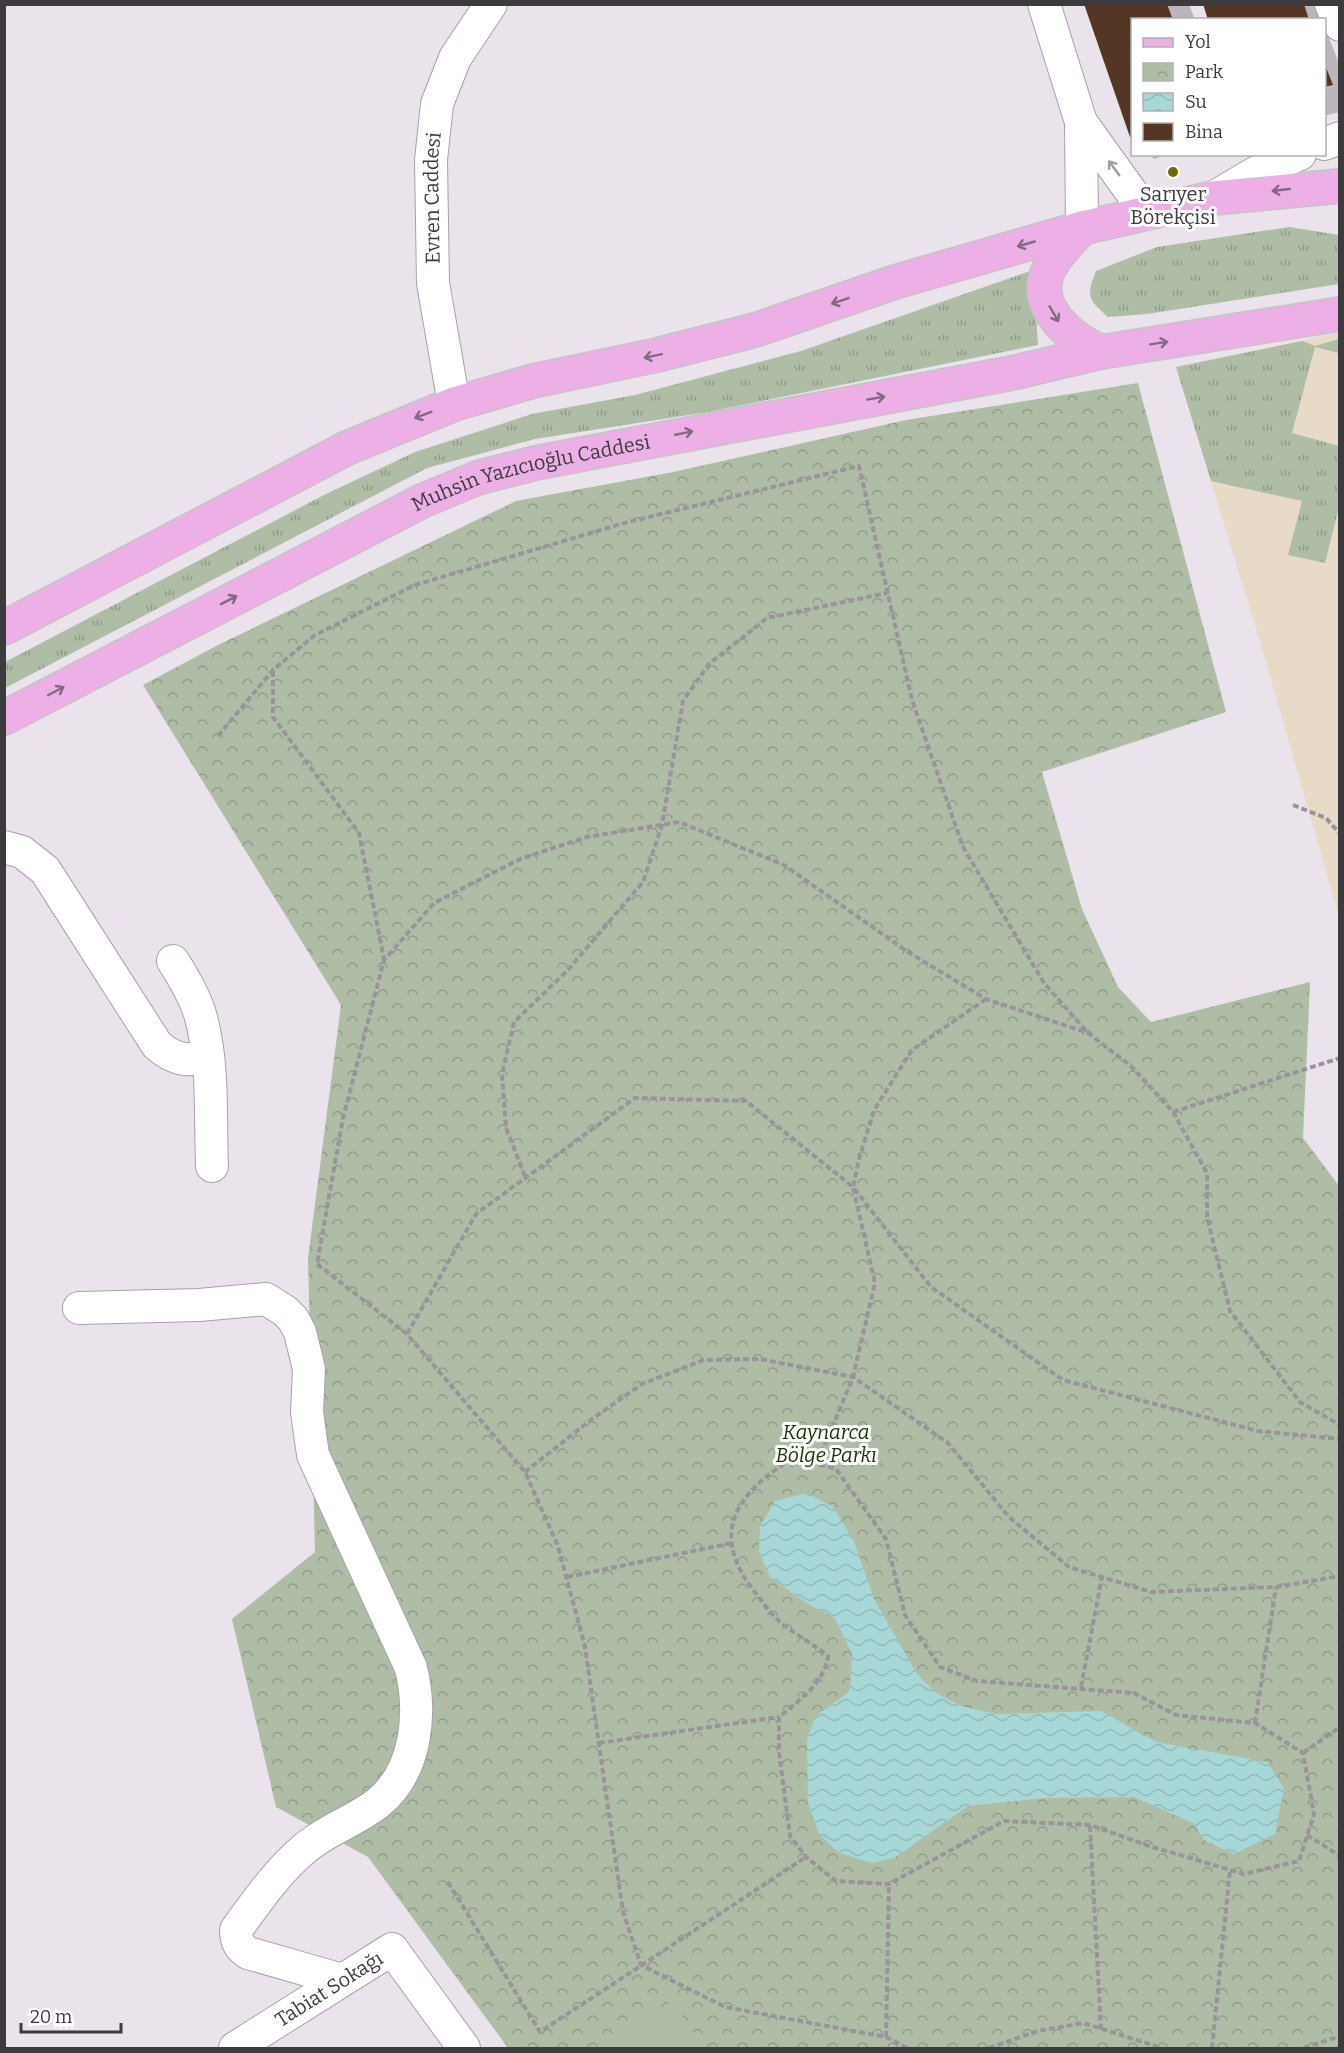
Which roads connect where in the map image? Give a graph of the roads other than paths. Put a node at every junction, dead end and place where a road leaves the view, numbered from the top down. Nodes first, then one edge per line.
1 (491, 4) edge
2 (1044, 4) edge
3 (1331, 4) edge
4 (1340, 25) edge
5 (1081, 122) junction
6 (1295, 156) edge
7 (1332, 189) edge
8 (1213, 198) junction
9 (1147, 214) junction
10 (1082, 228) junction
11 (1340, 314) edge
12 (1101, 352) junction
13 (454, 404) junction
14 (4, 628) edge
15 (4, 718) edge
16 (4, 847) edge
17 (173, 960) dead end
18 (207, 1057) junction
19 (212, 1166) dead end
20 (79, 1308) dead end
21 (342, 1980) junction
22 (235, 2049) edge
23 (464, 2049) edge

1 - 13 street, Evren Caddesi
2 - 5 street
3 - 4 street
9 -> 5 street
5 - 10 street
6 - 8 street
7 -> 8 main road
8 - 9 main road
9 - 10 main road
10 -> 12 main road
10 -> 13 main road
12 -> 11 main road, Muhsin Yazıcıoğlu Caddesi
15 -> 12 main road, Muhsin Yazıcıoğlu Caddesi
13 -> 14 main road
16 - 18 street
17 - 18 street
18 - 19 street
20 - 21 street
21 - 22 street, Tabiat Sokağı
21 - 23 street, Tabiat Sokağı

